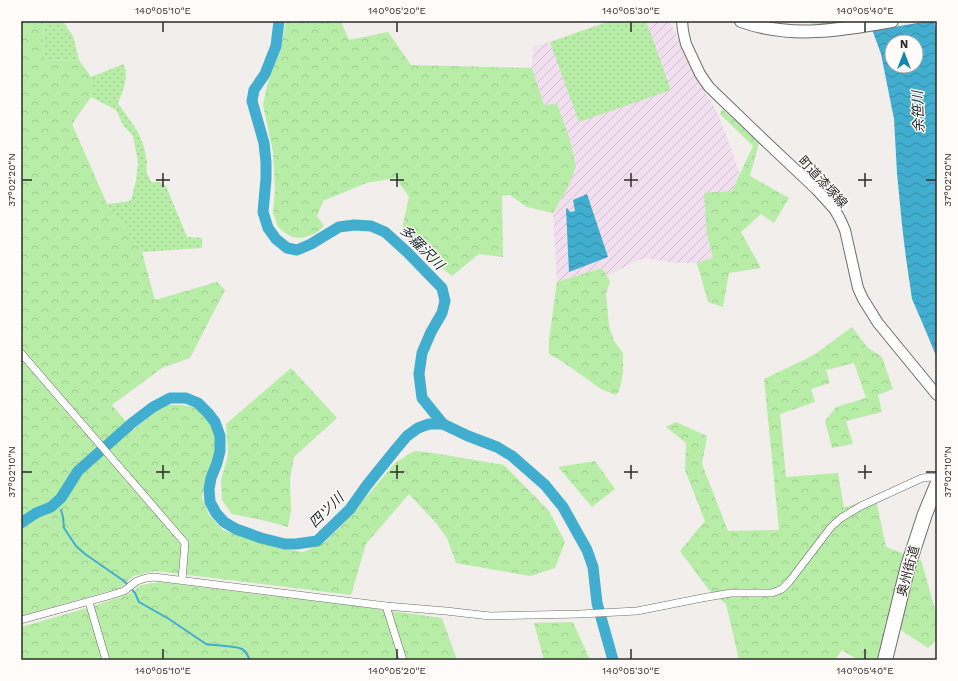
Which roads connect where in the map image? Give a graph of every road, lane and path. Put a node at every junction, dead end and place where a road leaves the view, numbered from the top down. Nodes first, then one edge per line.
1 (682, 21) edge
2 (741, 21) edge
3 (892, 21) edge
4 (21, 353) edge
5 (937, 395) edge
6 (937, 478) edge
7 (937, 484) edge
8 (182, 580) junction
9 (89, 602) junction
10 (386, 606) junction
11 (21, 620) edge
12 (106, 660) edge
13 (403, 660) edge
14 (885, 660) edge

1 - 5 street, 町道漆塚線
2 - 3 main road
4 - 8 street
6 - 10 street
7 - 14 highway, 奥州街道
8 - 9 street
8 - 10 street
9 - 11 street
9 - 12 street
10 - 13 street

